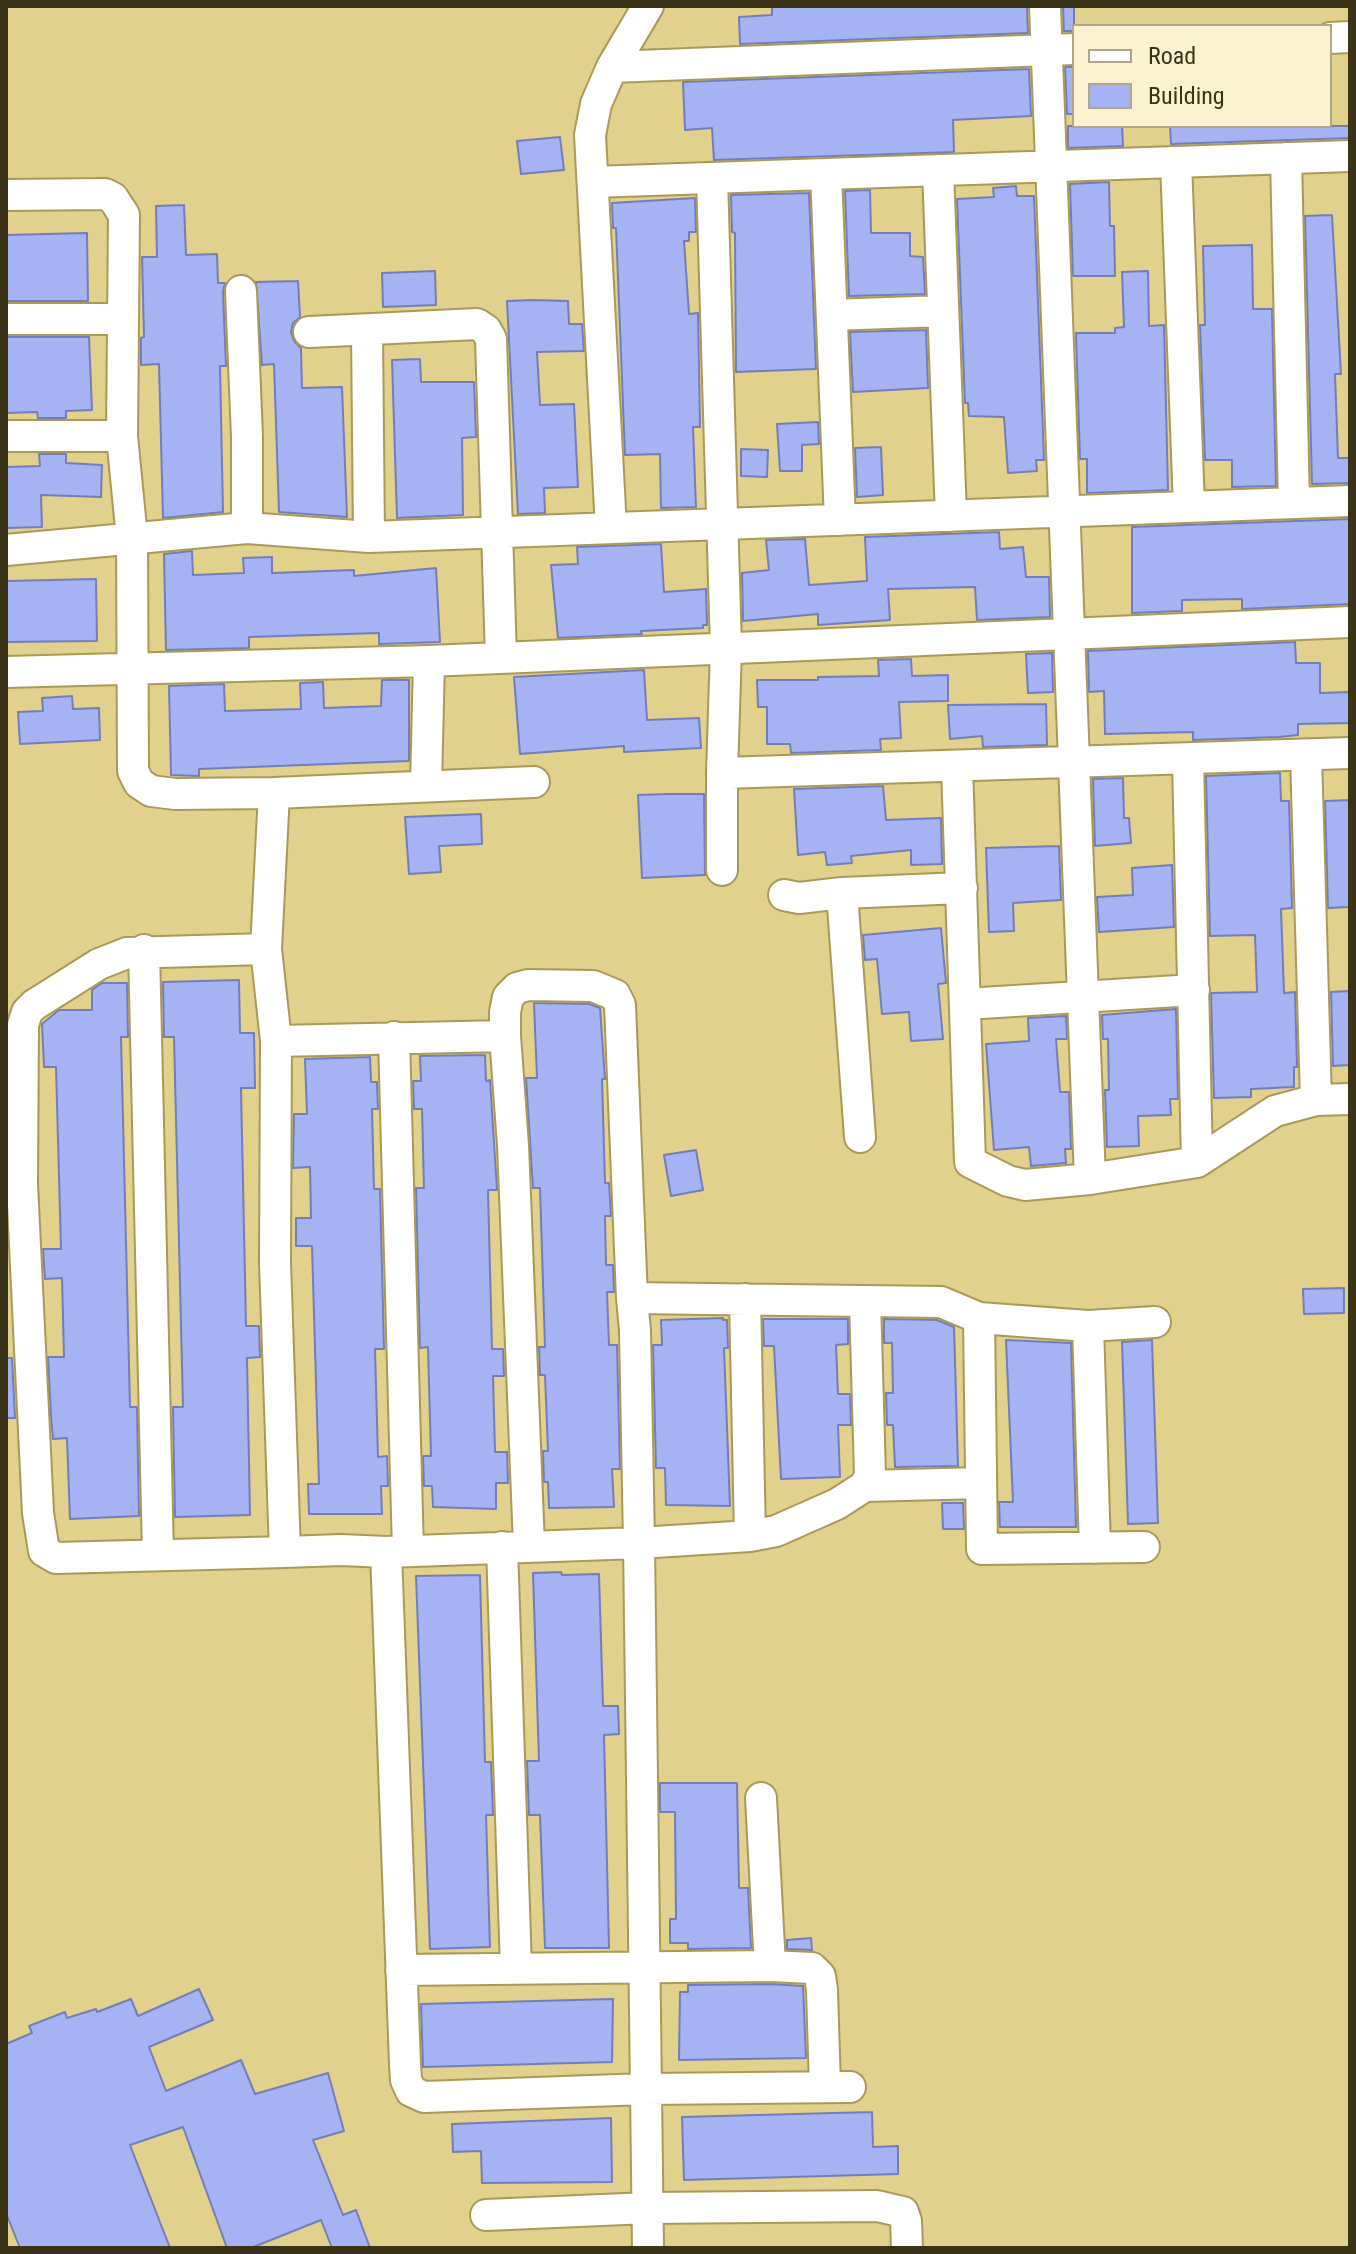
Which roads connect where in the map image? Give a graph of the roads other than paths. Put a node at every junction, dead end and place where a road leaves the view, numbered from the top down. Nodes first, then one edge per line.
1 (648, 6) edge
2 (1045, 6) edge
3 (1060, 50) edge
4 (612, 67) junction
5 (1350, 156) edge
6 (1286, 158) junction
7 (1176, 162) junction
8 (1051, 166) junction
9 (938, 170) junction
10 (826, 174) junction
11 (712, 178) junction
12 (593, 182) junction
13 (6, 195) edge
14 (241, 291) dead end
15 (943, 311) junction
16 (832, 315) junction
17 (6, 319) edge
18 (121, 319) junction
19 (367, 330) junction
20 (309, 332) dead end
21 (6, 436) edge
22 (122, 436) junction
23 (1350, 501) edge
24 (1294, 503) junction
25 (1189, 507) junction
26 (1064, 511) junction
27 (951, 516) junction
28 (840, 520) junction
29 (722, 524) junction
30 (247, 528) junction
31 (611, 528) junction
32 (497, 533) junction
33 (369, 537) junction
34 (132, 538) junction
35 (6, 550) edge
36 (1350, 622) edge
37 (1069, 634) junction
38 (726, 648) junction
39 (501, 658) junction
40 (429, 661) junction
41 (131, 667) junction
42 (6, 672) edge
43 (1350, 753) edge
44 (1306, 755) junction
45 (1188, 759) junction
46 (1074, 762) junction
47 (957, 766) junction
48 (722, 773) junction
49 (534, 782) dead end
50 (426, 785) junction
51 (274, 793) junction
52 (722, 870) dead end
53 (962, 888) junction
54 (842, 893) junction
55 (784, 895) dead end
56 (266, 949) junction
57 (144, 950) junction
58 (1194, 990) junction
59 (1083, 997) junction
60 (965, 1004) junction
61 (505, 1036) junction
62 (394, 1037) junction
63 (276, 1041) junction
64 (14, 1065) edge
65 (1350, 1099) edge
66 (1316, 1100) junction
67 (860, 1137) dead end
68 (1197, 1162) junction
69 (1090, 1179) junction
70 (14, 1184) edge
71 (632, 1298) junction
72 (745, 1299) junction
73 (865, 1301) junction
74 (17, 1305) edge
75 (979, 1318) junction
76 (1155, 1322) dead end
77 (1088, 1326) junction
78 (981, 1483) junction
79 (865, 1486) junction
80 (750, 1536) junction
81 (639, 1543) junction
82 (515, 1547) junction
83 (1144, 1547) dead end
84 (1095, 1548) junction
85 (285, 1552) junction
86 (397, 1552) junction
87 (158, 1554) junction
88 (761, 1798) dead end
89 (644, 1966) junction
90 (770, 1966) junction
91 (516, 1968) junction
92 (401, 1970) junction
93 (646, 2089) junction
94 (648, 2208) junction
95 (486, 2215) dead end
96 (648, 2248) edge
97 (907, 2248) edge

1 - 4 street
2 - 3 street
3 - 4 street
3 - 8 street
4 - 12 street
5 - 6 street
6 - 7 street
6 - 24 street
7 - 8 street
7 - 25 street
8 - 9 street
8 - 26 street
9 - 10 street
9 - 15 street
10 - 11 street
10 - 16 street
11 - 12 street
11 - 29 street
12 - 31 street
13 - 18 street
14 - 30 street
15 - 16 street
15 - 27 street
16 - 28 street
17 - 18 street
18 - 22 street
19 - 20 street
19 - 32 street
19 - 33 street
21 - 22 street
22 - 34 street
23 - 24 street
24 - 25 street
25 - 26 street
26 - 27 street
26 - 37 street
27 - 28 street
28 - 29 street
29 - 31 street
29 - 38 street
30 - 33 street
30 - 34 street
31 - 32 street
32 - 33 street
32 - 39 street
34 - 35 street
34 - 41 street
36 - 37 street
37 - 38 street
37 - 46 street
38 - 39 street
38 - 48 street
39 - 40 street
40 - 41 street
40 - 50 street
41 - 42 street
41 - 51 street
43 - 44 street
44 - 45 street
44 - 66 street
45 - 46 street
45 - 58 street
46 - 47 street
46 - 59 street
47 - 48 street
47 - 53 street
48 - 52 street
49 - 50 street
50 - 51 street
51 - 56 street
53 - 54 street
53 - 60 street
54 - 55 street
54 - 67 street
56 - 57 street
56 - 63 street
57 - 64 street
57 - 87 street
58 - 59 street
58 - 68 street
59 - 60 street
59 - 69 street
60 - 69 street
61 - 62 street
61 - 71 street
61 - 82 street
62 - 63 street
62 - 86 street
63 - 85 street
64 - 70 street
65 - 66 street
66 - 68 street
68 - 69 street
70 - 74 street
71 - 72 street
71 - 81 street
72 - 73 street
72 - 80 street
73 - 75 street
73 - 79 street
74 - 87 street
75 - 77 street
75 - 78 street
76 - 77 street
77 - 84 street
78 - 79 street
78 - 84 street
79 - 80 street
80 - 81 street
81 - 82 street
81 - 89 street
82 - 86 street
82 - 91 street
83 - 84 street
85 - 86 street
85 - 87 street
86 - 92 street
88 - 90 street
89 - 90 street
89 - 91 street
89 - 93 street
90 - 93 street
91 - 92 street
92 - 93 street
93 - 94 street
94 - 95 street
94 - 96 street
94 - 97 street

